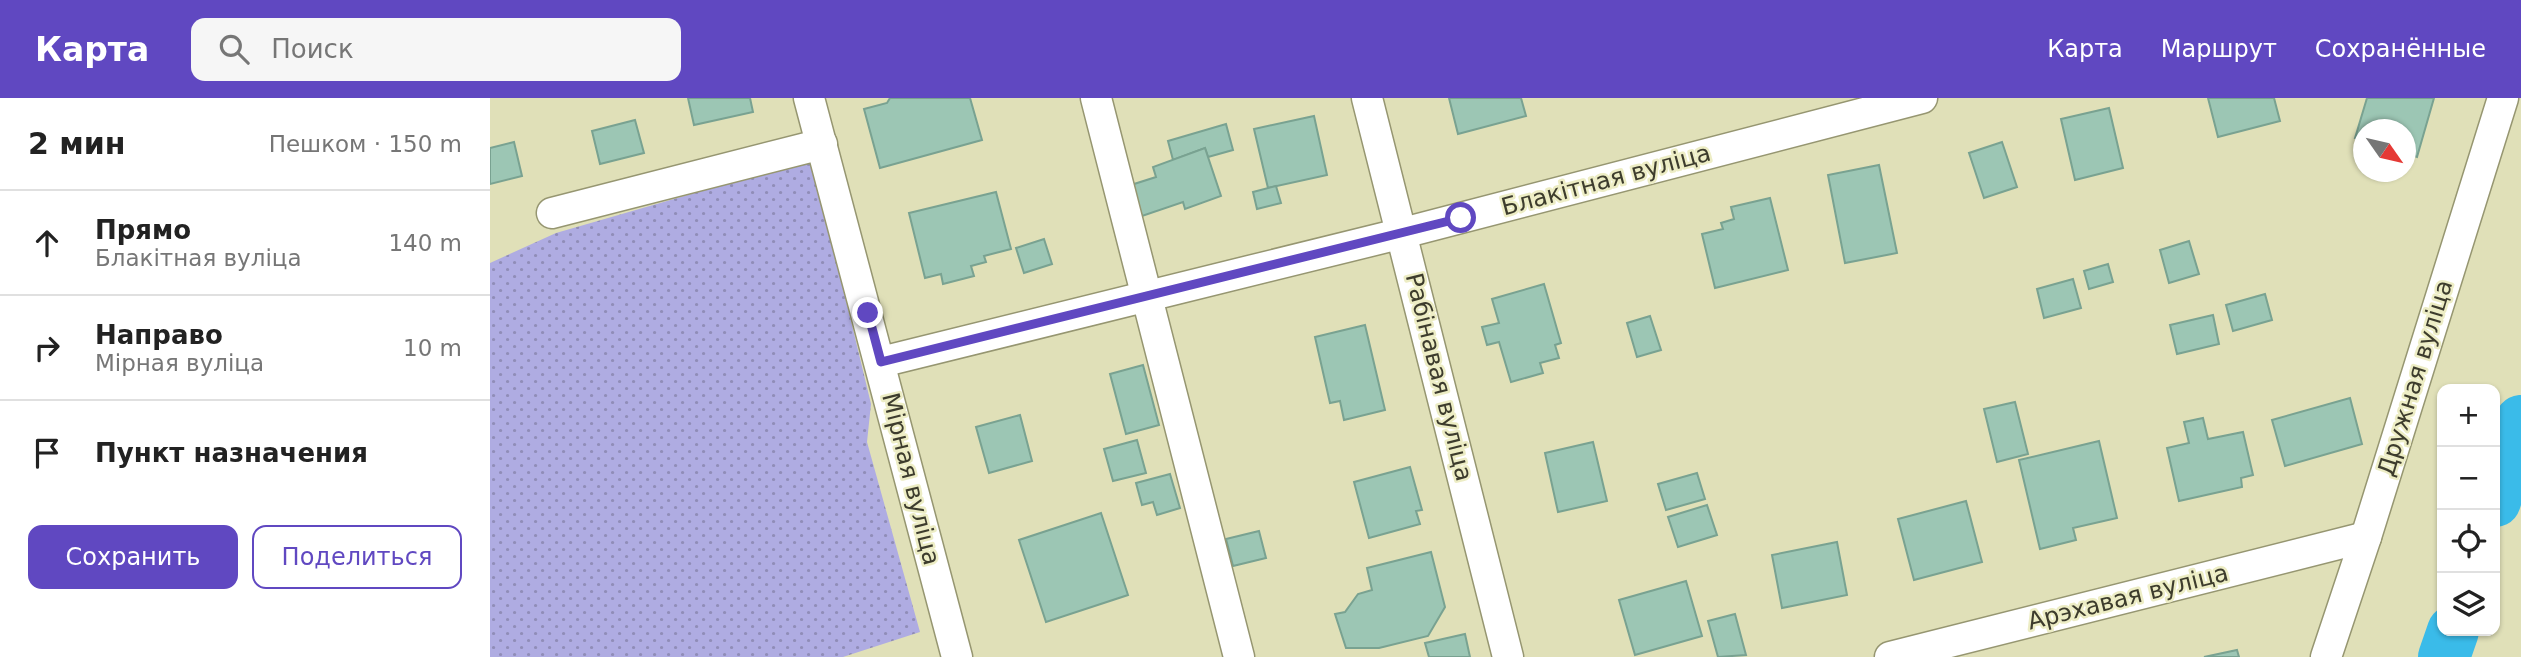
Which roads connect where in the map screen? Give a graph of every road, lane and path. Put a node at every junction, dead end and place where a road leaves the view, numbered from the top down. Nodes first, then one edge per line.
1 (809, 98) edge
2 (1096, 98) edge
3 (1367, 98) edge
4 (1923, 98) edge
5 (2503, 98) edge
6 (822, 144) junction
7 (552, 213) dead end
8 (1403, 233) junction
9 (1147, 296) junction
10 (881, 362) junction
11 (2365, 537) junction
12 (957, 657) edge
13 (1239, 657) edge
14 (1508, 657) edge
15 (1889, 657) edge
16 (2326, 657) edge

1 - 6 street, Мірная вуліца
2 - 9 street
3 - 8 street, Рабінавая вуліца
4 - 8 street, Блакітная вуліца
5 - 11 street, Дружная вуліца
6 - 7 street
6 - 10 street, Мірная вуліца
8 - 9 street, Блакітная вуліца
8 - 14 street, Рабінавая вуліца
9 - 10 street, Блакітная вуліца
9 - 13 street
10 - 12 street, Мірная вуліца
11 - 15 street, Арэхавая вуліца
11 - 16 street, Дружная вуліца

